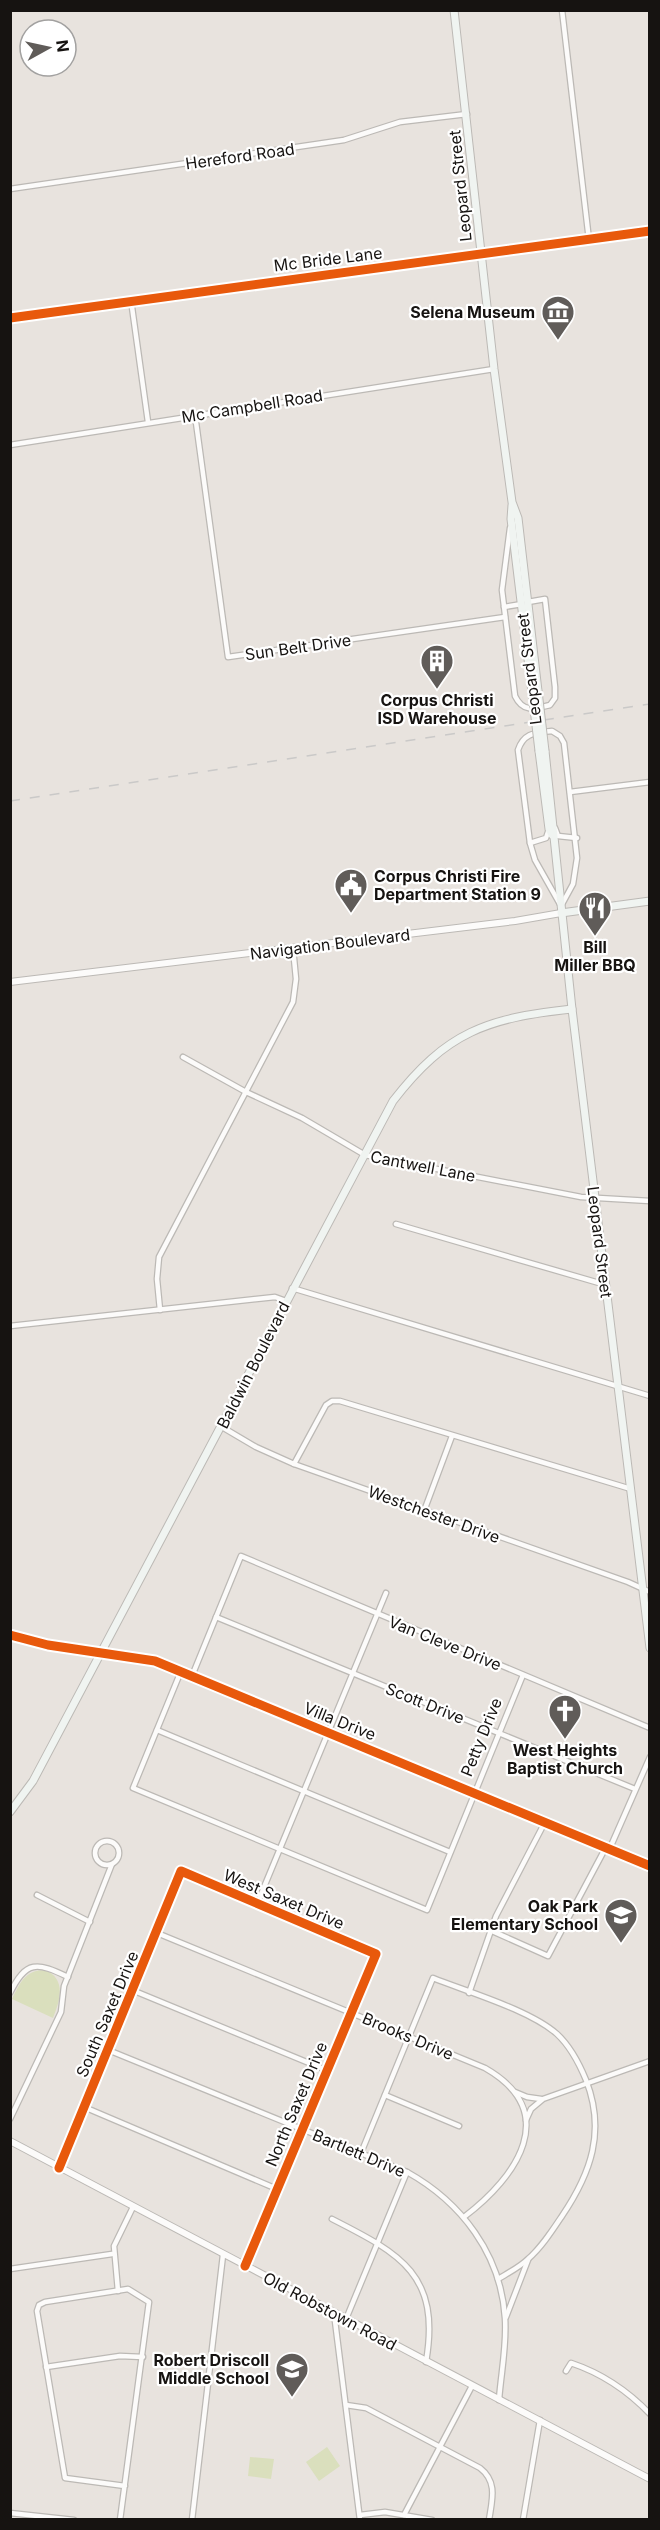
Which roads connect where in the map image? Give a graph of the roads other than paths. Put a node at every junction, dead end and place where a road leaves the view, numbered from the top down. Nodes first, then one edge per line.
1 (454, 10) edge
2 (562, 10) edge
3 (467, 114) junction
4 (10, 189) edge
5 (650, 231) edge
6 (589, 240) junction
7 (482, 254) junction
8 (131, 300) junction
9 (10, 318) edge
10 (494, 369) junction
11 (195, 415) junction
12 (148, 422) junction
13 (10, 445) edge
14 (513, 502) junction
15 (511, 519) junction
16 (525, 603) junction
17 (504, 607) junction
18 (505, 617) junction
19 (650, 782) edge
20 (570, 792) junction
21 (552, 830) junction
22 (577, 838) junction
23 (530, 843) junction
24 (650, 901) edge
25 (561, 909) junction
26 (293, 948) junction
27 (10, 982) edge
28 (572, 1009) junction
29 (183, 1058) dead end
30 (246, 1092) junction
31 (364, 1155) junction
32 (594, 1197) junction
33 (650, 1201) edge
34 (396, 1224) dead end
35 (606, 1285) junction
36 (292, 1288) junction
37 (286, 1301) junction
38 (160, 1310) junction
39 (10, 1326) edge
40 (618, 1387) junction
41 (650, 1396) edge
42 (222, 1427) junction
43 (452, 1436) junction
44 (294, 1464) junction
45 (631, 1489) junction
46 (424, 1511) junction
47 (646, 1590) edge
48 (386, 1593) dead end
49 (377, 1614) junction
50 (216, 1617) junction
51 (10, 1635) edge
52 (650, 1648) edge
53 (100, 1652) junction
54 (181, 1671) junction
55 (353, 1674) junction
56 (523, 1675) junction
57 (192, 1676) junction
58 (650, 1728) edge
59 (157, 1730) junction
60 (328, 1732) junction
61 (499, 1733) junction
62 (650, 1757) edge
63 (635, 1789) junction
64 (475, 1792) junction
65 (303, 1793) junction
66 (10, 1812) edge
67 (545, 1822) junction
68 (280, 1848) junction
69 (608, 1848) junction
70 (450, 1852) junction
71 (112, 1864) junction
72 (650, 1866) edge
73 (181, 1871) joint
74 (38, 1895) dead end
75 (257, 1904) junction
76 (90, 1922) junction
77 (492, 1931) junction
78 (157, 1933) junction
79 (376, 1954) joint
80 (68, 1977) junction
81 (132, 1990) junction
82 (10, 1993) edge
83 (469, 1993) junction
84 (351, 2012) junction
85 (409, 2037) junction
86 (108, 2050) junction
87 (650, 2061) edge
88 (326, 2070) junction
89 (587, 2084) junction
90 (513, 2090) junction
91 (385, 2095) junction
92 (543, 2099) junction
93 (84, 2107) junction
94 (10, 2119) edge
95 (525, 2123) junction
96 (459, 2126) dead end
97 (302, 2129) junction
98 (10, 2141) edge
99 (362, 2153) junction
100 (59, 2168) junction
101 (407, 2172) junction
102 (277, 2189) junction
103 (133, 2207) junction
104 (464, 2217) junction
105 (332, 2219) dead end
106 (379, 2243) junction
107 (112, 2254) junction
108 (223, 2255) junction
109 (528, 2260) junction
110 (245, 2266) junction
111 (10, 2269) edge
112 (498, 2279) junction
113 (117, 2291) junction
114 (334, 2313) junction
115 (346, 2319) junction
116 (505, 2319) junction
117 (143, 2357) junction
118 (426, 2362) junction
119 (46, 2367) junction
120 (566, 2371) dead end
121 (472, 2385) junction
122 (499, 2400) junction
123 (346, 2406) junction
124 (650, 2414) edge
125 (540, 2420) junction
126 (440, 2446) junction
127 (650, 2479) edge
128 (125, 2486) junction
129 (10, 2513) edge
130 (404, 2515) junction
131 (360, 2517) edge
132 (74, 2520) edge
133 (120, 2520) edge
134 (192, 2520) edge
135 (432, 2520) edge
136 (489, 2520) edge
137 (523, 2520) edge

1 - 3 main road, Leopard Street
2 - 6 street
3 - 4 street, Hereford Road
3 - 7 main road, Leopard Street
5 - 6 street, Mc Bride Lane
6 - 7 street, Mc Bride Lane
7 - 8 street, Mc Bride Lane
7 - 10 main road, Leopard Street
8 - 9 street, Mc Bride Lane
8 - 12 street
10 - 11 street, Mc Campbell Road
10 - 14 main road, Leopard Street
11 - 12 street, Mc Campbell Road
11 - 18 street, Sun Belt Drive
12 - 13 street, Mc Campbell Road
14 - 15 main road, Leopard Street
14 - 16 main road, Leopard Street
15 - 16 main road, Leopard Street
15 - 17 street
16 - 17 street
16 - 18 street
16 - 21 main road, Leopard Street, bridge
17 - 18 street
19 - 20 street
20 - 22 street
20 - 23 street
21 - 22 street
21 - 23 street
21 - 25 main road, Leopard Street
22 - 25 street
23 - 25 street
24 - 25 main road, Navigation Boulevard
25 - 26 street, Navigation Boulevard
25 - 28 main road, Leopard Street
26 - 27 street, Navigation Boulevard
26 - 30 street
28 - 31 main road, Baldwin Boulevard
28 - 32 main road, Leopard Street
29 - 30 street, Cantwell Lane
30 - 31 street, Cantwell Lane
30 - 38 street
31 - 32 street, Cantwell Lane
31 - 36 main road, Baldwin Boulevard
32 - 33 street, Cantwell Lane
32 - 35 main road, Leopard Street
34 - 35 street
35 - 40 main road, Leopard Street
36 - 37 main road, Baldwin Boulevard
36 - 40 street
37 - 38 street
37 - 42 main road, Baldwin Boulevard
38 - 39 street
40 - 41 street
40 - 45 main road, Leopard Street
42 - 44 street, Westchester Drive
42 - 53 main road, Baldwin Boulevard
43 - 44 street
43 - 45 street
43 - 46 street
44 - 46 street, Westchester Drive
45 - 47 main road, Leopard Street
46 - 47 street, Westchester Drive
47 - 52 main road, Leopard Street
48 - 49 street
49 - 50 street, Van Cleve Drive
49 - 55 street
49 - 56 street, Van Cleve Drive
50 - 55 street, Scott Drive
50 - 57 street
51 - 53 street, Villa Drive
53 - 54 street, Villa Drive
53 - 66 main road, Baldwin Boulevard
54 - 57 street, Villa Drive
54 - 59 street
55 - 60 street
55 - 61 street, Scott Drive
56 - 58 street, Van Cleve Drive
56 - 61 street, Petty Drive
57 - 60 street, Villa Drive
59 - 65 street
59 - 68 street
60 - 64 street, Villa Drive
60 - 65 street
61 - 63 street, Scott Drive
61 - 64 street, Petty Drive
62 - 63 street
63 - 69 street
64 - 67 street, Villa Drive
64 - 70 street, Petty Drive
65 - 68 street
65 - 70 street
67 - 69 street, Villa Drive
67 - 77 street
68 - 70 street, Petty Drive
68 - 75 street
69 - 72 street, Villa Drive
69 - 77 street
71 - 71 street
71 - 76 street
73 - 75 street, West Saxet Drive
73 - 78 street, South Saxet Drive
74 - 76 street
75 - 79 street, West Saxet Drive
76 - 80 street
77 - 83 street
78 - 81 street, South Saxet Drive
78 - 84 street, Brooks Drive
79 - 84 street, North Saxet Drive
80 - 82 street
80 - 94 street
81 - 86 street, South Saxet Drive
81 - 88 street
83 - 85 street
83 - 89 street
84 - 85 street, Brooks Drive
84 - 88 street, North Saxet Drive
85 - 90 street, Brooks Drive
85 - 91 street
86 - 93 street, South Saxet Drive
86 - 97 street, Bartlett Drive
87 - 89 street
88 - 97 street, North Saxet Drive
89 - 92 street
89 - 109 street
90 - 92 street
90 - 95 street, Brooks Drive
91 - 96 street
91 - 99 street
92 - 95 street
93 - 100 street, South Saxet Drive
93 - 102 street
95 - 104 street, Brooks Drive
97 - 99 street, Bartlett Drive
97 - 102 street, North Saxet Drive
98 - 100 street, Old Robstown Road
99 - 101 street, Bartlett Drive
100 - 103 street, Old Robstown Road
101 - 104 street, Bartlett Drive
101 - 106 street
102 - 110 street, North Saxet Drive
103 - 107 street
103 - 108 street, Old Robstown Road
104 - 112 street, Bartlett Drive
105 - 106 street
106 - 115 street
106 - 118 street
107 - 111 street
107 - 113 street
108 - 110 street, Old Robstown Road
108 - 134 street
109 - 112 street
109 - 116 street, Bartlett Drive
110 - 114 street, Old Robstown Road
112 - 116 street, Bartlett Drive
113 - 117 street
113 - 119 street
114 - 115 street, Old Robstown Road
114 - 123 street
115 - 118 street, Old Robstown Road
116 - 122 street, Bartlett Drive
117 - 119 street
117 - 128 street
118 - 121 street, Old Robstown Road
119 - 128 street
120 - 124 street
121 - 122 street, Old Robstown Road
121 - 126 street
122 - 125 street, Old Robstown Road
123 - 126 street
123 - 131 street
125 - 127 street, Old Robstown Road
125 - 137 street
126 - 130 street
126 - 136 street
128 - 133 street
129 - 132 street
130 - 131 street
130 - 135 street

